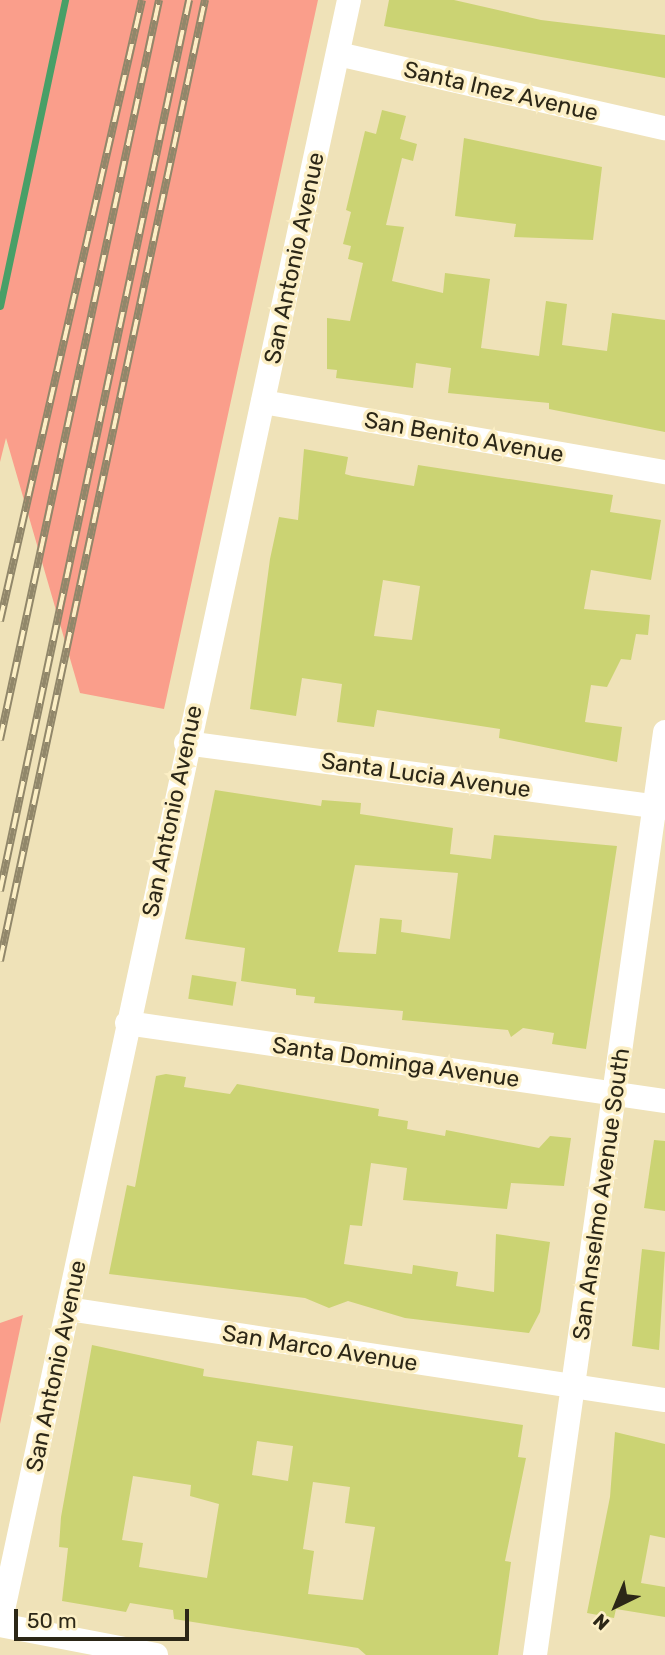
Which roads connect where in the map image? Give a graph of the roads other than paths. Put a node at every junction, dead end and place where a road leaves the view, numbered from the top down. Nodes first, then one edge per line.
1 (349, 0) edge
2 (338, 54) junction
3 (665, 128) edge
4 (263, 402) junction
5 (665, 472) edge
6 (665, 732) edge
7 (186, 743) junction
8 (660, 808) edge
9 (127, 1023) junction
10 (617, 1094) junction
11 (665, 1101) edge
12 (68, 1309) junction
13 (572, 1386) junction
14 (665, 1400) edge
15 (0, 1624) edge
16 (156, 1655) edge
17 (535, 1655) edge

1 - 2 street, San Antonio Avenue
2 - 3 street, Santa Inez Avenue
2 - 4 street, San Antonio Avenue
4 - 5 street, San Benito Avenue
4 - 7 street, San Antonio Avenue
6 - 8 street, San Anselmo Avenue South
7 - 8 street, Santa Lucia Avenue
7 - 9 street, San Antonio Avenue
8 - 10 street, San Anselmo Avenue South
9 - 10 street, Santa Dominga Avenue
9 - 12 street, San Antonio Avenue
10 - 11 street, Santa Dominga Avenue
10 - 13 street, San Anselmo Avenue South
12 - 13 street, San Marco Avenue
12 - 15 street, San Antonio Avenue
13 - 14 street, San Marco Avenue
13 - 17 street, San Anselmo Avenue South
15 - 16 street

